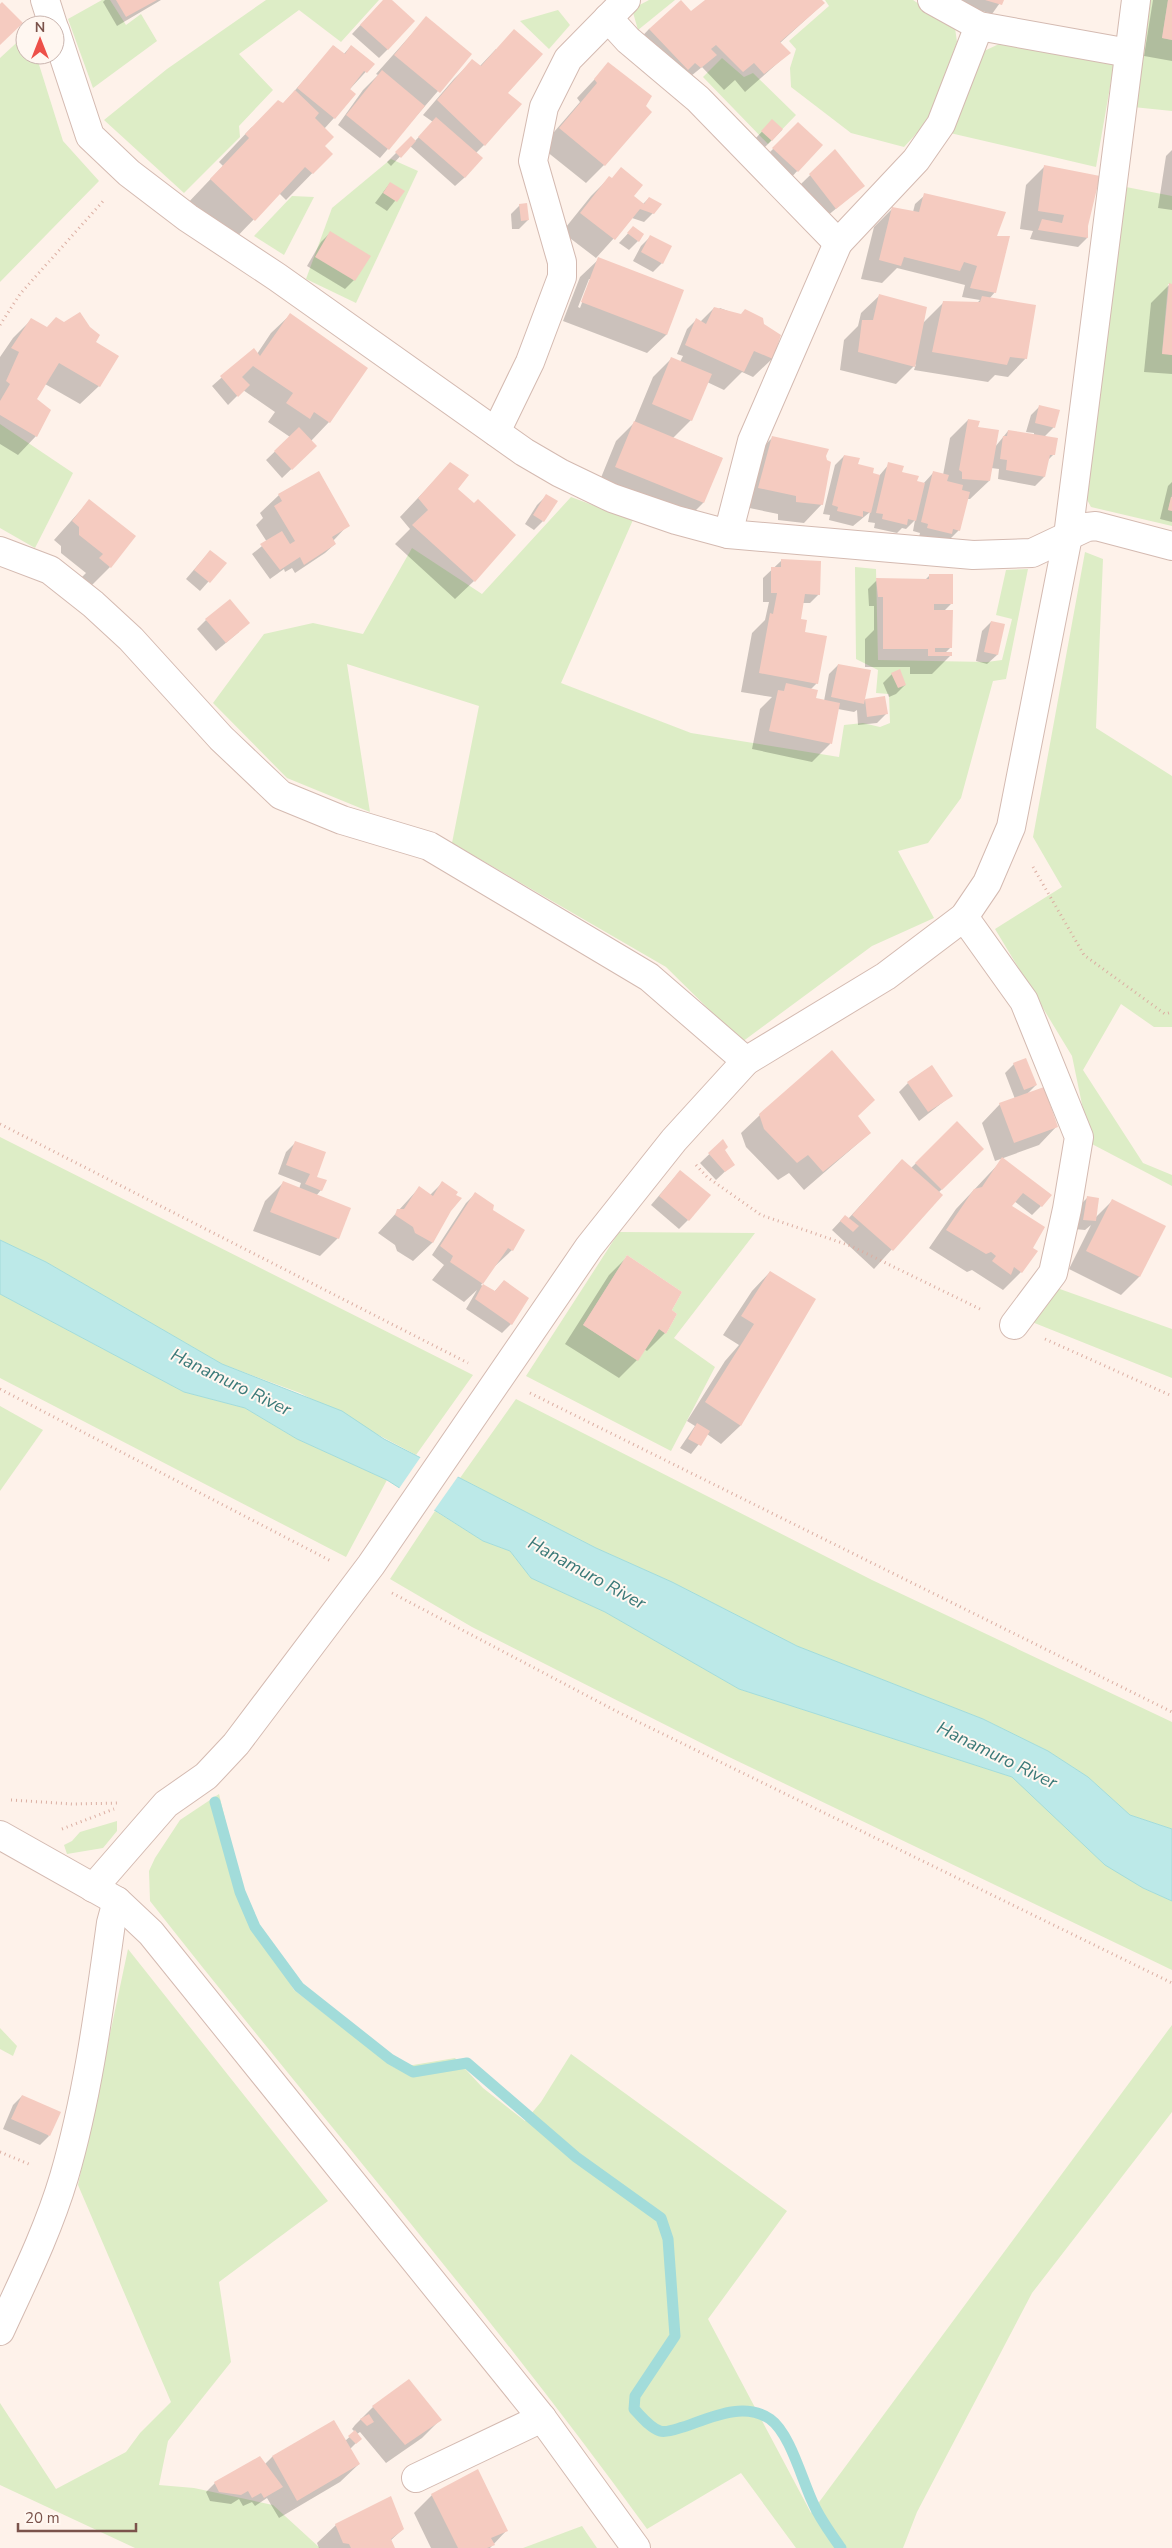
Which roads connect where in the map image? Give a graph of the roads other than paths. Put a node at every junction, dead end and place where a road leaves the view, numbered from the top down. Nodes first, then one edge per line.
1 (46, 0) edge
2 (932, 0) edge
3 (1136, 0) edge
4 (617, 9) edge
5 (50, 15) edge
6 (979, 26) junction
7 (1129, 53) junction
8 (65, 60) edge
9 (838, 243) junction
10 (496, 432) junction
11 (728, 534) junction
12 (1068, 536) junction
13 (1172, 546) edge
14 (0, 551) edge
15 (964, 917) junction
16 (746, 1061) junction
17 (1014, 1326) road end
18 (6, 1847) edge
19 (93, 1888) junction
20 (117, 1901) junction
21 (0, 2331) edge
22 (542, 2418) junction
23 (416, 2478) dead end
24 (636, 2548) edge

1 - 5 street
2 - 6 street
3 - 7 street
4 - 9 street
4 - 10 street
6 - 7 street
6 - 9 street
7 - 12 street
8 - 10 street
9 - 11 street
10 - 11 street
11 - 12 street
12 - 13 street
12 - 15 street
14 - 16 street
15 - 16 street
15 - 17 street
16 - 19 street
18 - 19 street
19 - 20 street
20 - 21 street
20 - 22 street
22 - 23 street
22 - 24 street

